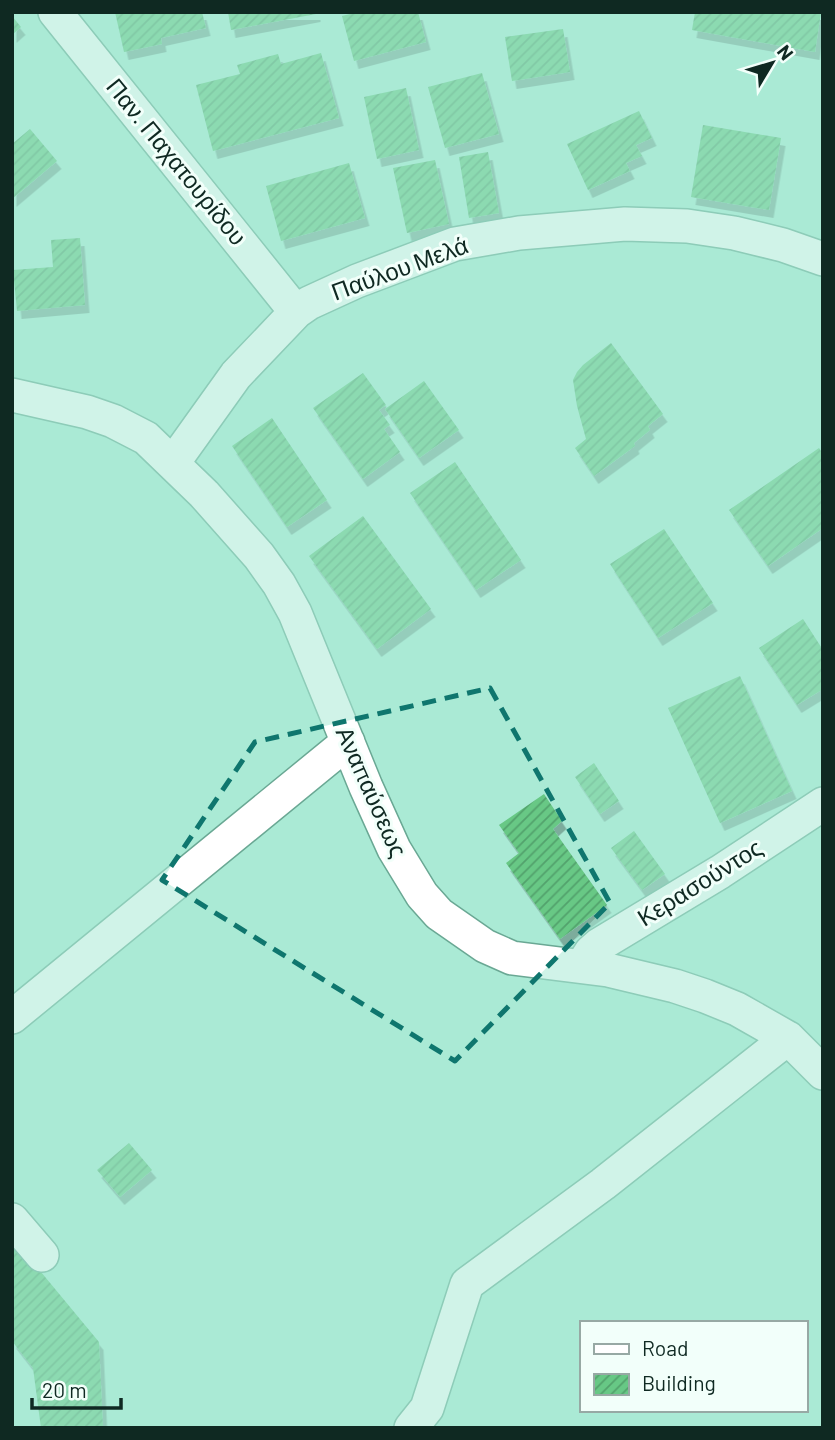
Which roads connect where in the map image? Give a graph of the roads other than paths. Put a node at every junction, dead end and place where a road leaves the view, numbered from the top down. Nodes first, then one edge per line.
1 (55, 12) edge
2 (823, 259) edge
3 (296, 312) junction
4 (12, 395) edge
5 (173, 463) junction
6 (348, 742) junction
7 (823, 804) edge
8 (582, 967) junction
9 (12, 1017) edge
10 (788, 1038) junction
11 (823, 1073) edge
12 (12, 1220) edge
13 (42, 1255) dead end
14 (411, 1428) edge

1 - 3 street, Παν. Παχατουρίδου
2 - 3 street, Παύλου Μελά
3 - 5 street, Παύλου Μελά
4 - 5 street, Αναπαύσεως
5 - 6 street, Αναπαύσεως
6 - 8 street, Αναπαύσεως
6 - 9 street
7 - 8 street, Κερασούντος
8 - 10 street, Αναπαύσεως
10 - 11 street, Αναπαύσεως
10 - 14 street
12 - 13 street

